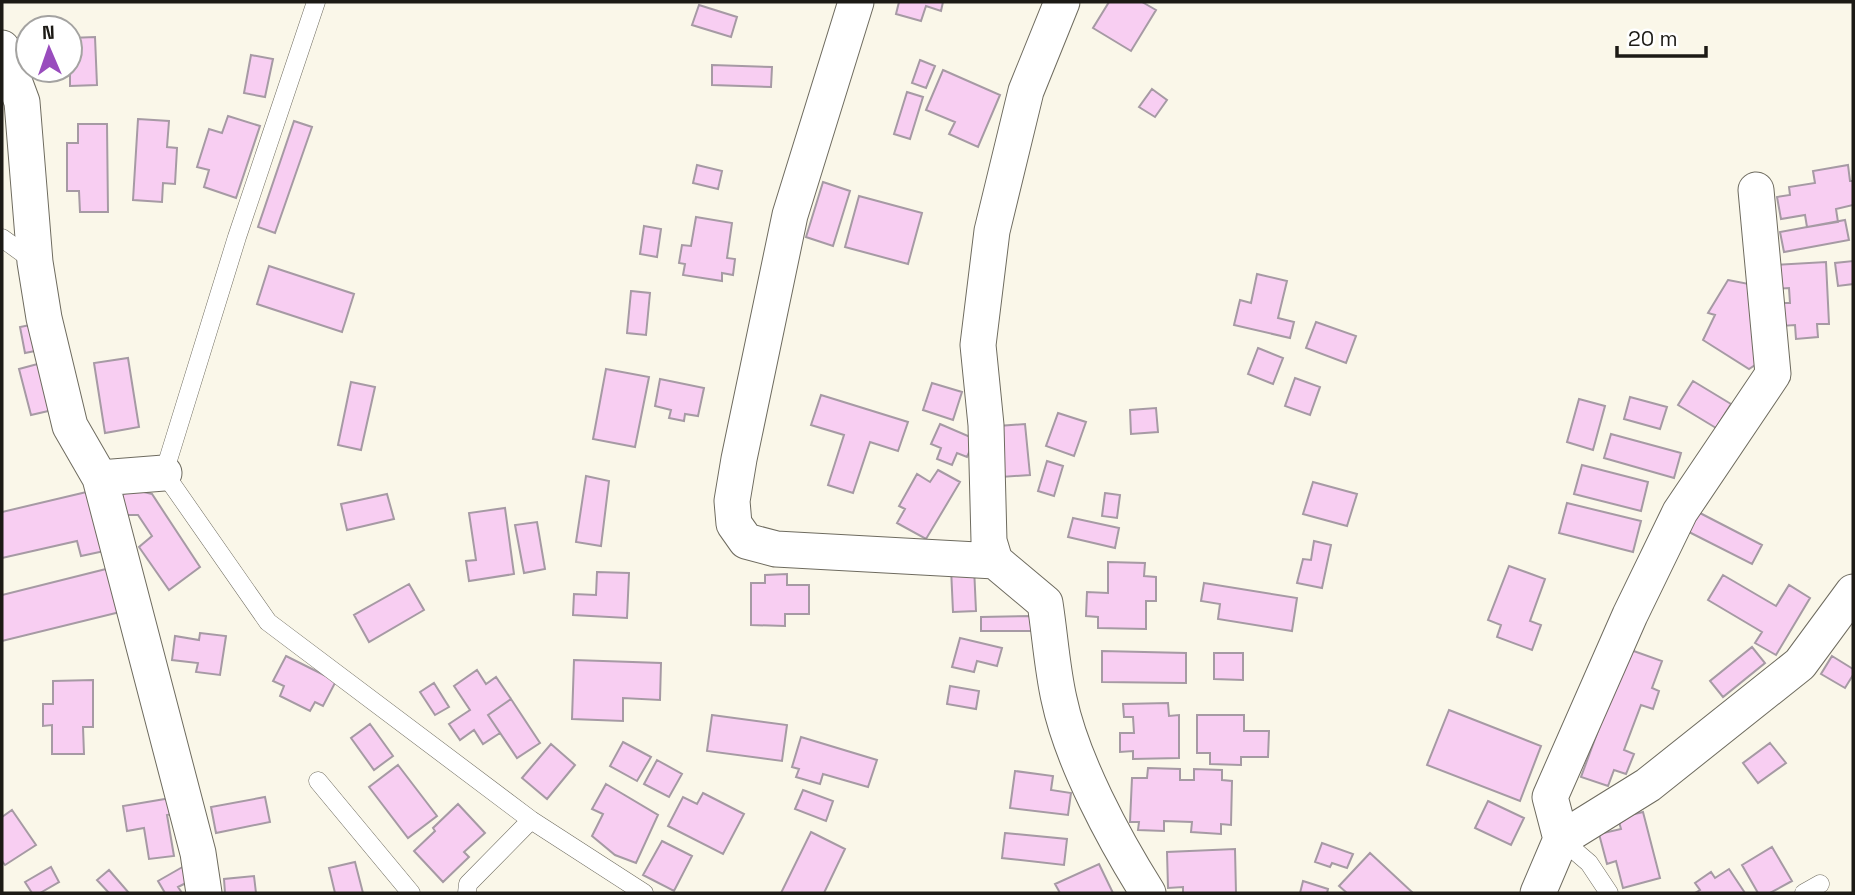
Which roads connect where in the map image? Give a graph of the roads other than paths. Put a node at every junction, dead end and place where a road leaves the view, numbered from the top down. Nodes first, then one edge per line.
1 (316, 2) edge
2 (856, 2) edge
3 (1062, 2) edge
4 (2, 48) edge
5 (1756, 190) dead end
6 (2, 237) edge
7 (35, 262) junction
8 (164, 473) junction
9 (100, 478) junction
10 (995, 561) junction
11 (1853, 592) edge
12 (318, 781) dead end
13 (531, 820) junction
14 (1561, 839) junction
15 (204, 893) edge
16 (411, 893) edge
17 (467, 893) edge
18 (644, 893) edge
19 (1147, 893) edge
20 (1538, 893) edge
21 (1609, 893) edge

1 - 8 lane
2 - 10 street
3 - 10 street
4 - 7 street
5 - 14 street
6 - 7 lane
7 - 9 street
8 - 9 street
8 - 13 lane
9 - 15 street
10 - 19 street
11 - 14 street
12 - 16 lane
13 - 17 lane
13 - 18 lane
14 - 20 street
14 - 21 lane

